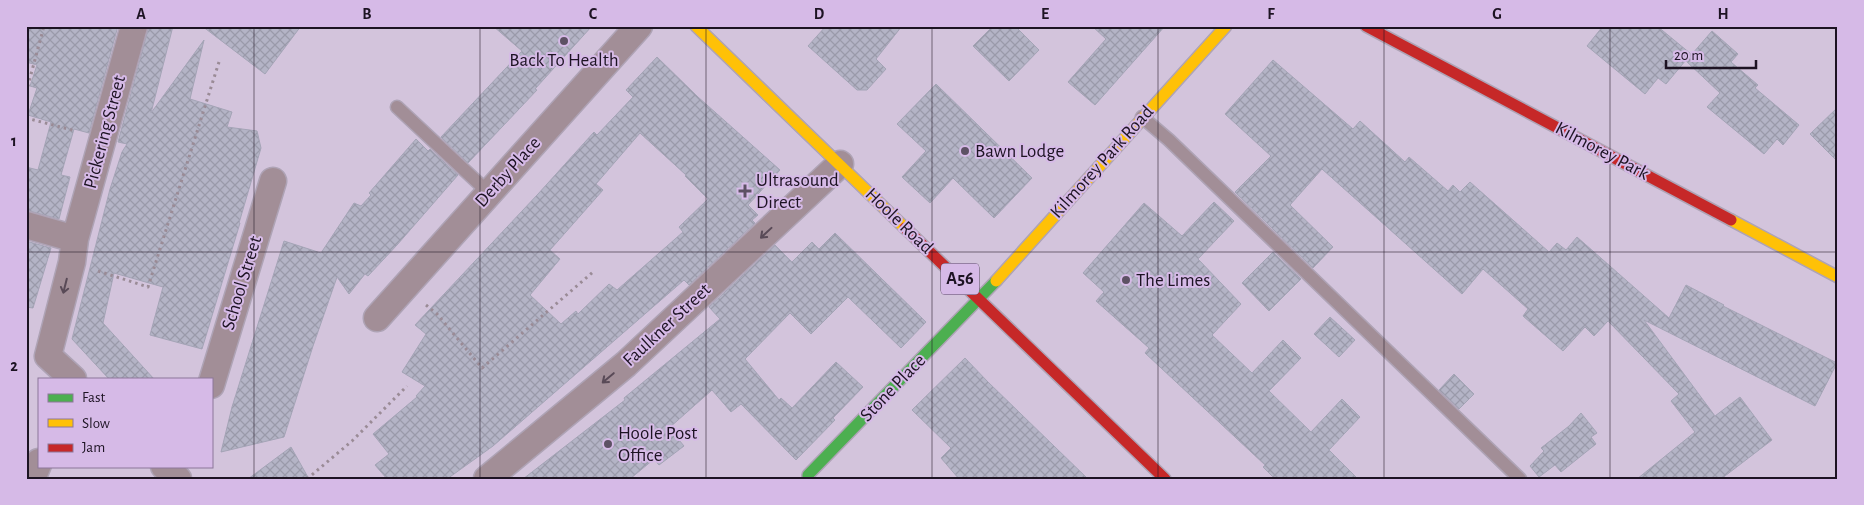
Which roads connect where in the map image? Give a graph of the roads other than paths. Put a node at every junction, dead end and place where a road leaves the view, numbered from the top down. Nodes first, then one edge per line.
1 (134, 26) edge
2 (640, 26) edge
3 (696, 26) edge
4 (1226, 26) edge
5 (1366, 26) edge
6 (397, 107) dead end
7 (1142, 117) junction
8 (840, 164) junction
9 (273, 181) dead end
10 (490, 193) junction
11 (26, 225) edge
12 (74, 250) junction
13 (1838, 277) edge
14 (980, 299) junction
15 (376, 318) dead end
16 (71, 378) edge
17 (212, 382) edge
18 (38, 464) edge
19 (166, 468) edge
20 (32, 479) edge
21 (178, 479) edge
22 (487, 479) edge
23 (808, 479) edge
24 (1165, 479) edge
25 (1520, 479) edge

1 - 12 street, Pickering Street
2 - 10 street, Derby Place
3 - 8 main road, Hoole Road / A56
4 - 7 main road, Kilmorey Park Road
5 - 13 main road, Kilmorey Park
6 - 10 lane
7 - 14 main road, Kilmorey Park Road
7 - 25 lane
8 - 14 main road, Hoole Road / A56
8 -> 22 street, Faulkner Street
9 - 17 street, School Street
10 - 15 street, Derby Place
11 - 12 street
12 -> 16 street, Pickering Street
14 - 23 main road, Stone Place
14 - 24 main road, Hoole Road / A56
18 - 20 street
19 - 21 street

